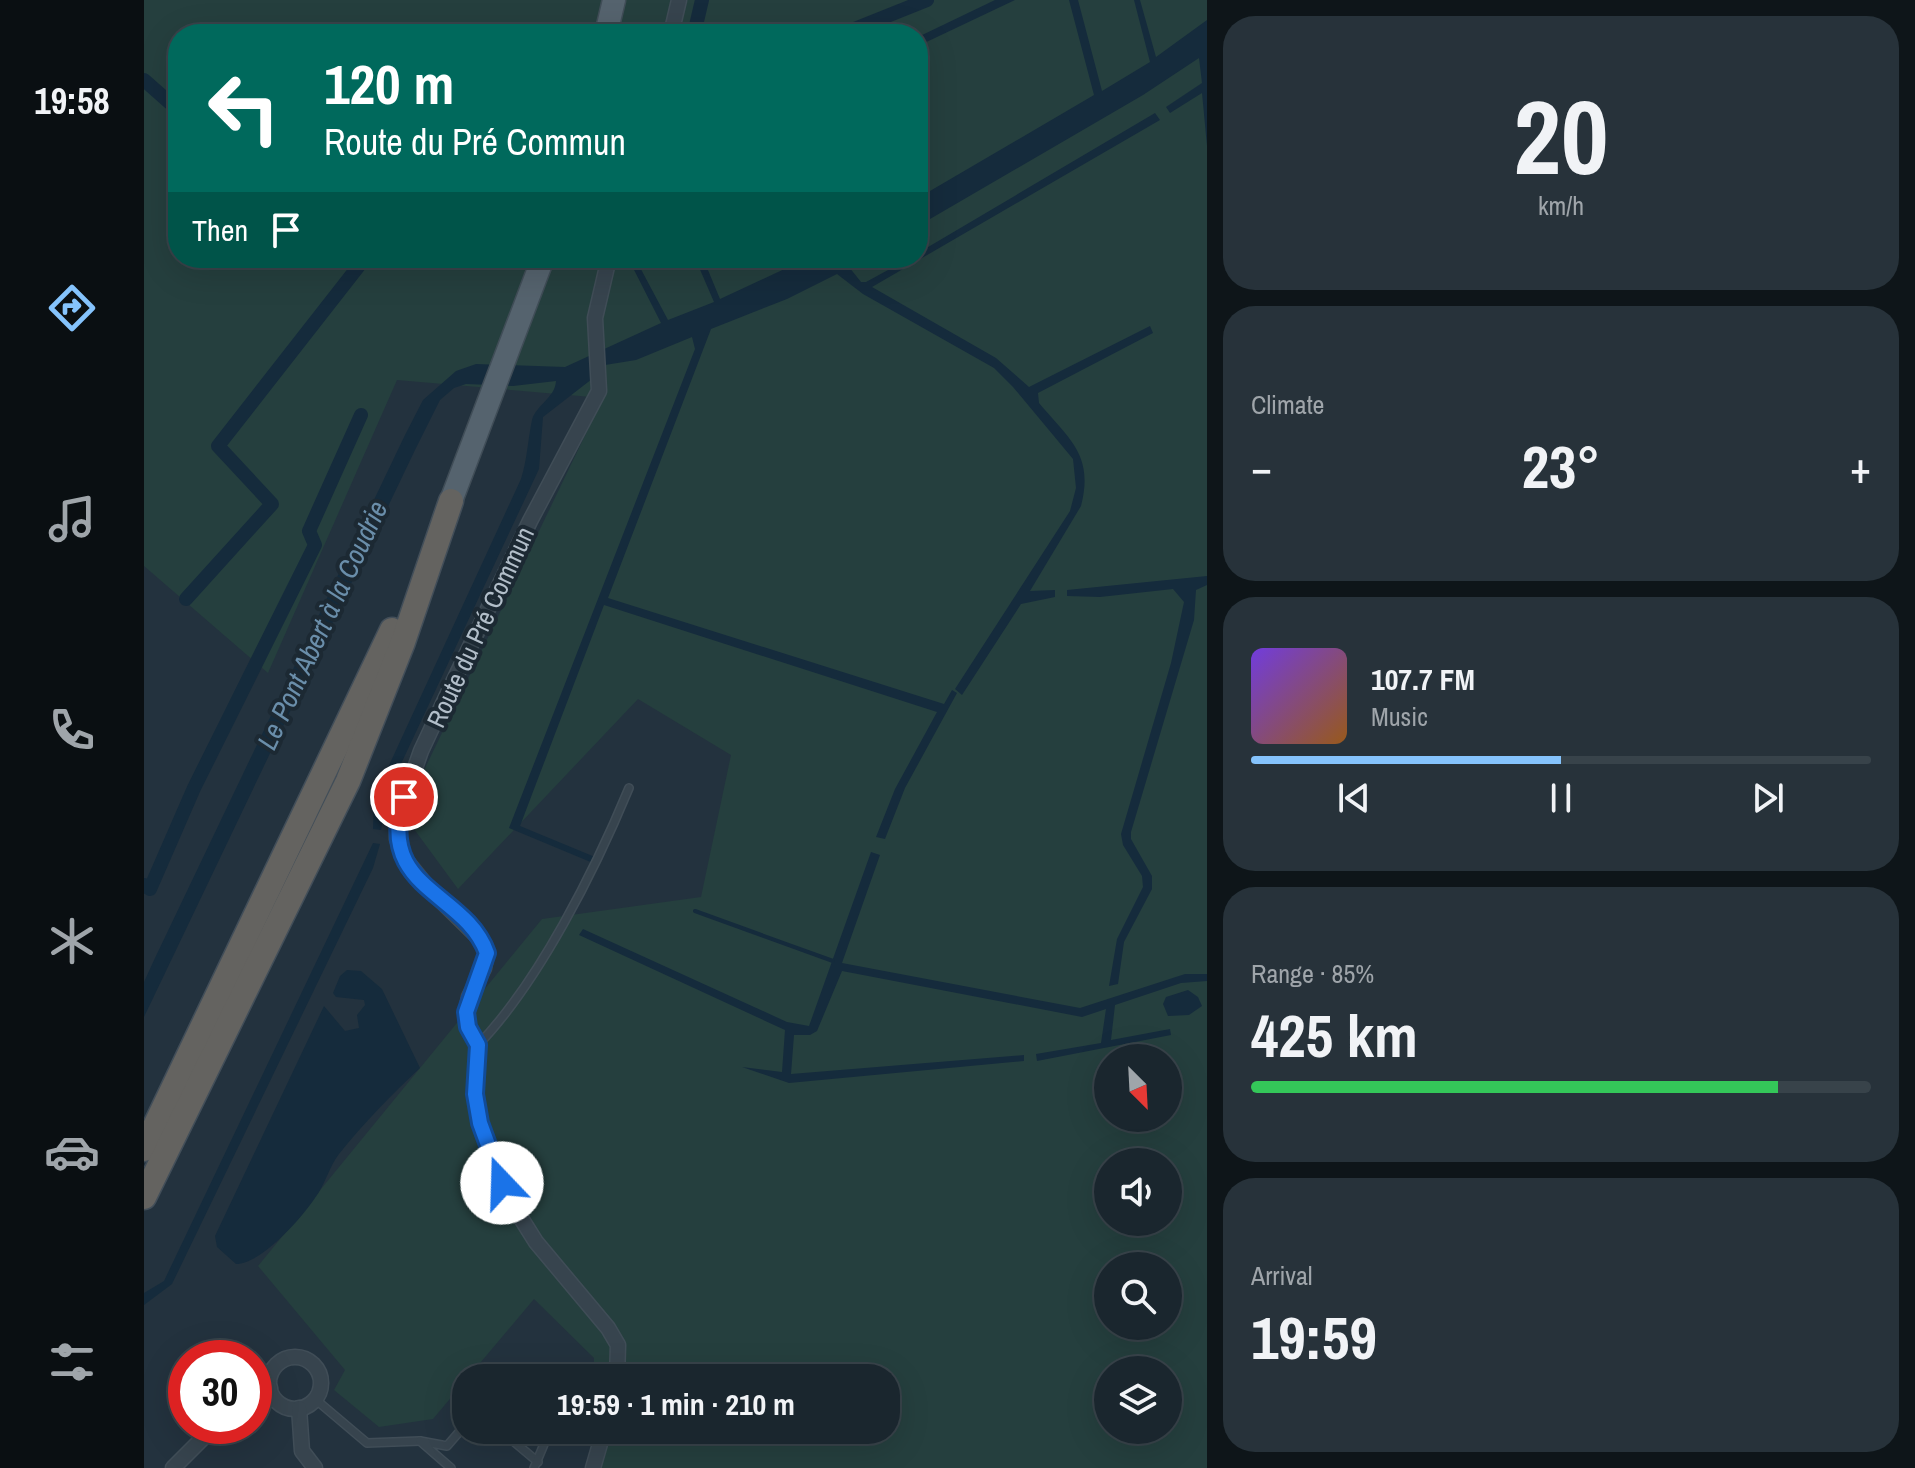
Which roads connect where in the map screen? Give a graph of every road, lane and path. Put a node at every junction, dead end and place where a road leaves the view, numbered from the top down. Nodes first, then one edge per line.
1 (614, 0) edge
2 (679, 0) edge
3 (608, 24) edge
4 (673, 24) edge
5 (540, 268) edge
6 (606, 268) edge
7 (451, 501) junction
8 (629, 788) dead end
9 (478, 1045) junction
10 (144, 1149) edge
11 (144, 1197) edge
12 (617, 1364) edge
13 (272, 1380) edge
14 (272, 1391) edge
15 (315, 1399) junction
16 (299, 1408) junction
17 (452, 1440) edge
18 (420, 1441) junction
19 (197, 1444) edge
20 (514, 1444) edge
21 (544, 1444) edge
22 (600, 1444) edge
23 (536, 1465) edge
24 (173, 1468) edge
25 (315, 1468) edge
26 (451, 1468) edge
27 (593, 1468) edge

1 - 3 main road
2 - 4 street
5 - 7 main road
6 - 9 street, Route du Pré Commun
7 - 10 highway
7 - 11 highway
8 - 9 lane
9 - 12 street, Route du Pré Commun
13 - 15 street
14 - 16 street
15 - 16 street
15 - 18 lane
16 - 25 street
17 - 18 lane
18 - 26 lane
19 - 24 street
20 - 23 lane
21 - 23 lane
22 - 27 street

